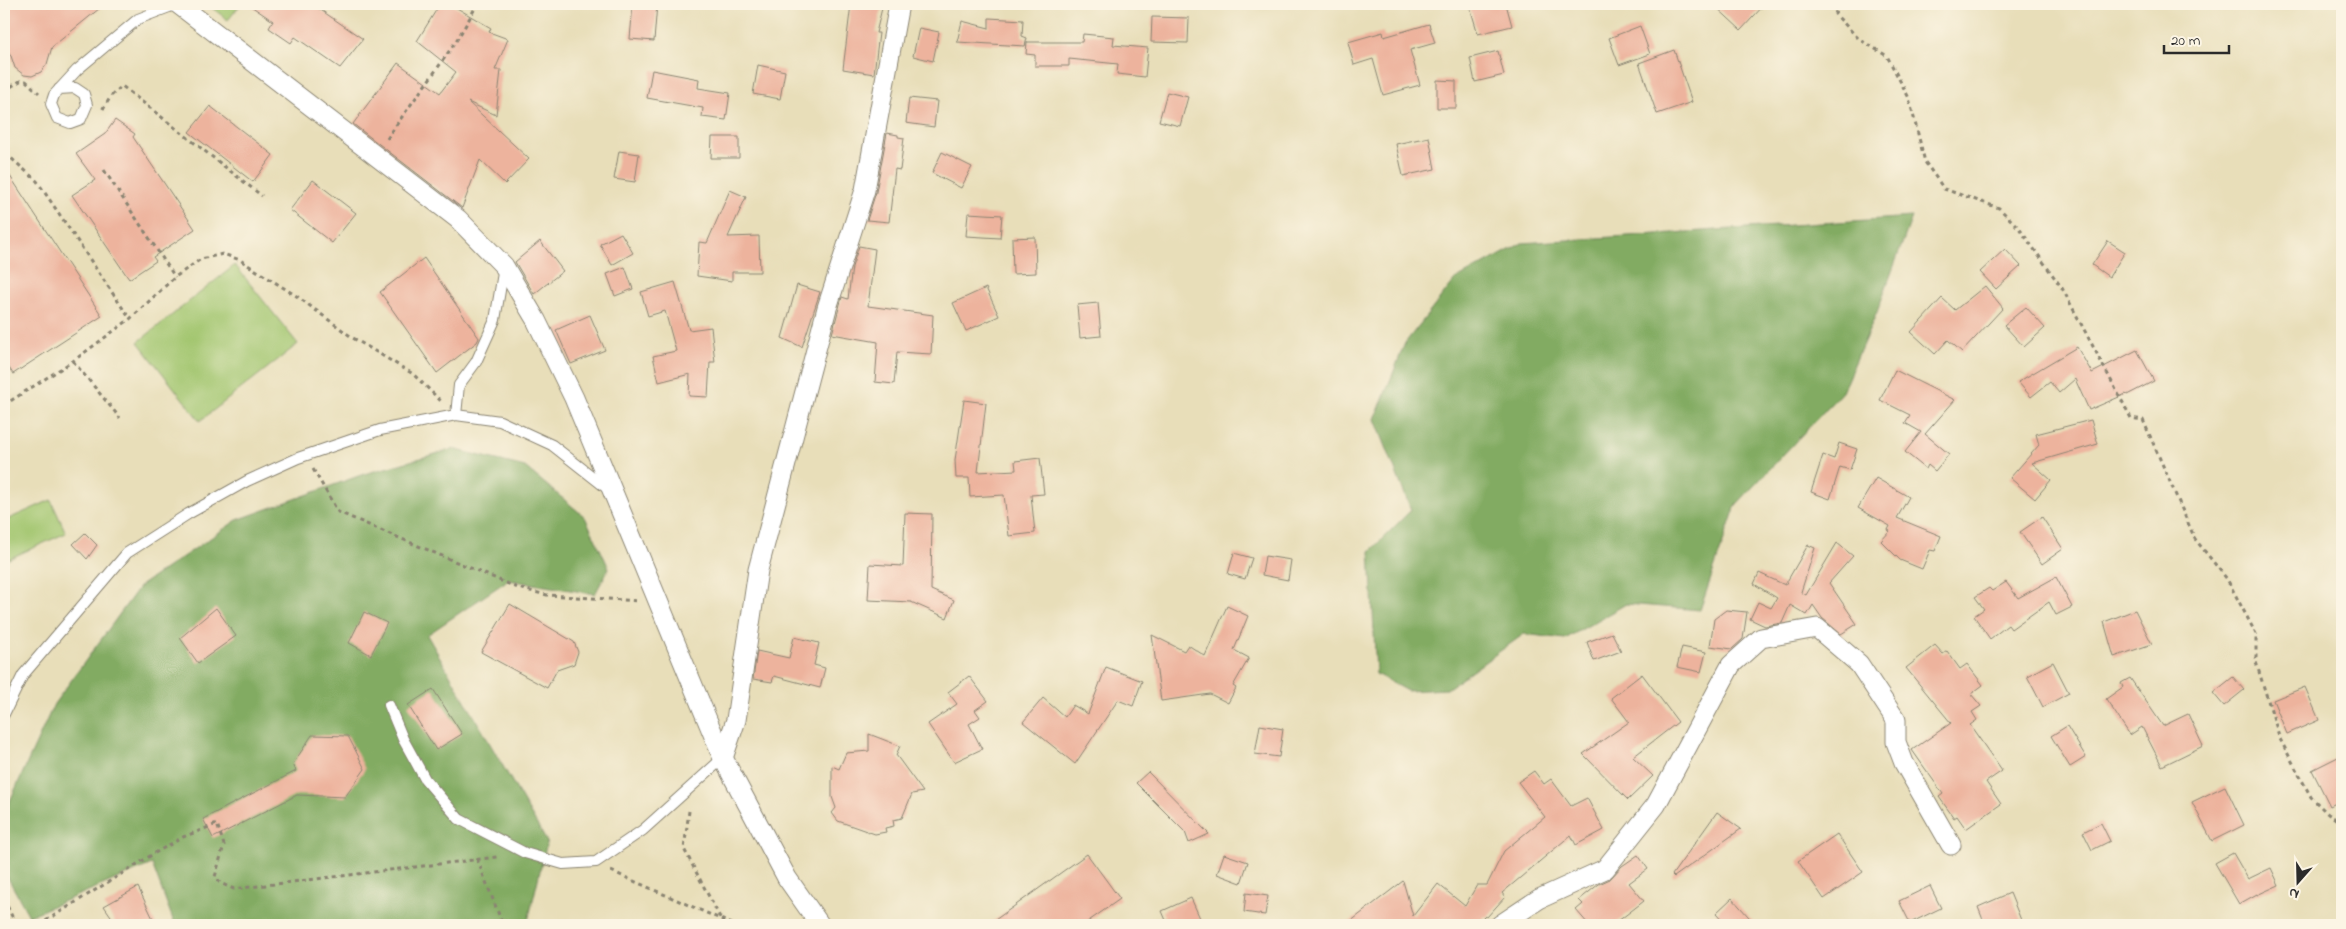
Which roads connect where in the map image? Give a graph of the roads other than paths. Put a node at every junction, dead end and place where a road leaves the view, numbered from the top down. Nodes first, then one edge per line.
1 (178, 4) edge
2 (899, 4) edge
3 (59, 89) junction
4 (504, 266) junction
5 (456, 415) junction
6 (613, 493) junction
7 (389, 705) dead end
8 (4, 714) edge
9 (723, 758) junction
10 (1951, 845) dead end
11 (820, 925) edge
12 (1500, 925) edge

1 - 3 lane
1 - 4 street
2 - 9 street
3 - 3 lane
4 - 5 lane
4 - 6 street
5 - 6 lane
5 - 8 lane
6 - 9 street
7 - 9 lane
9 - 11 street
10 - 12 street

